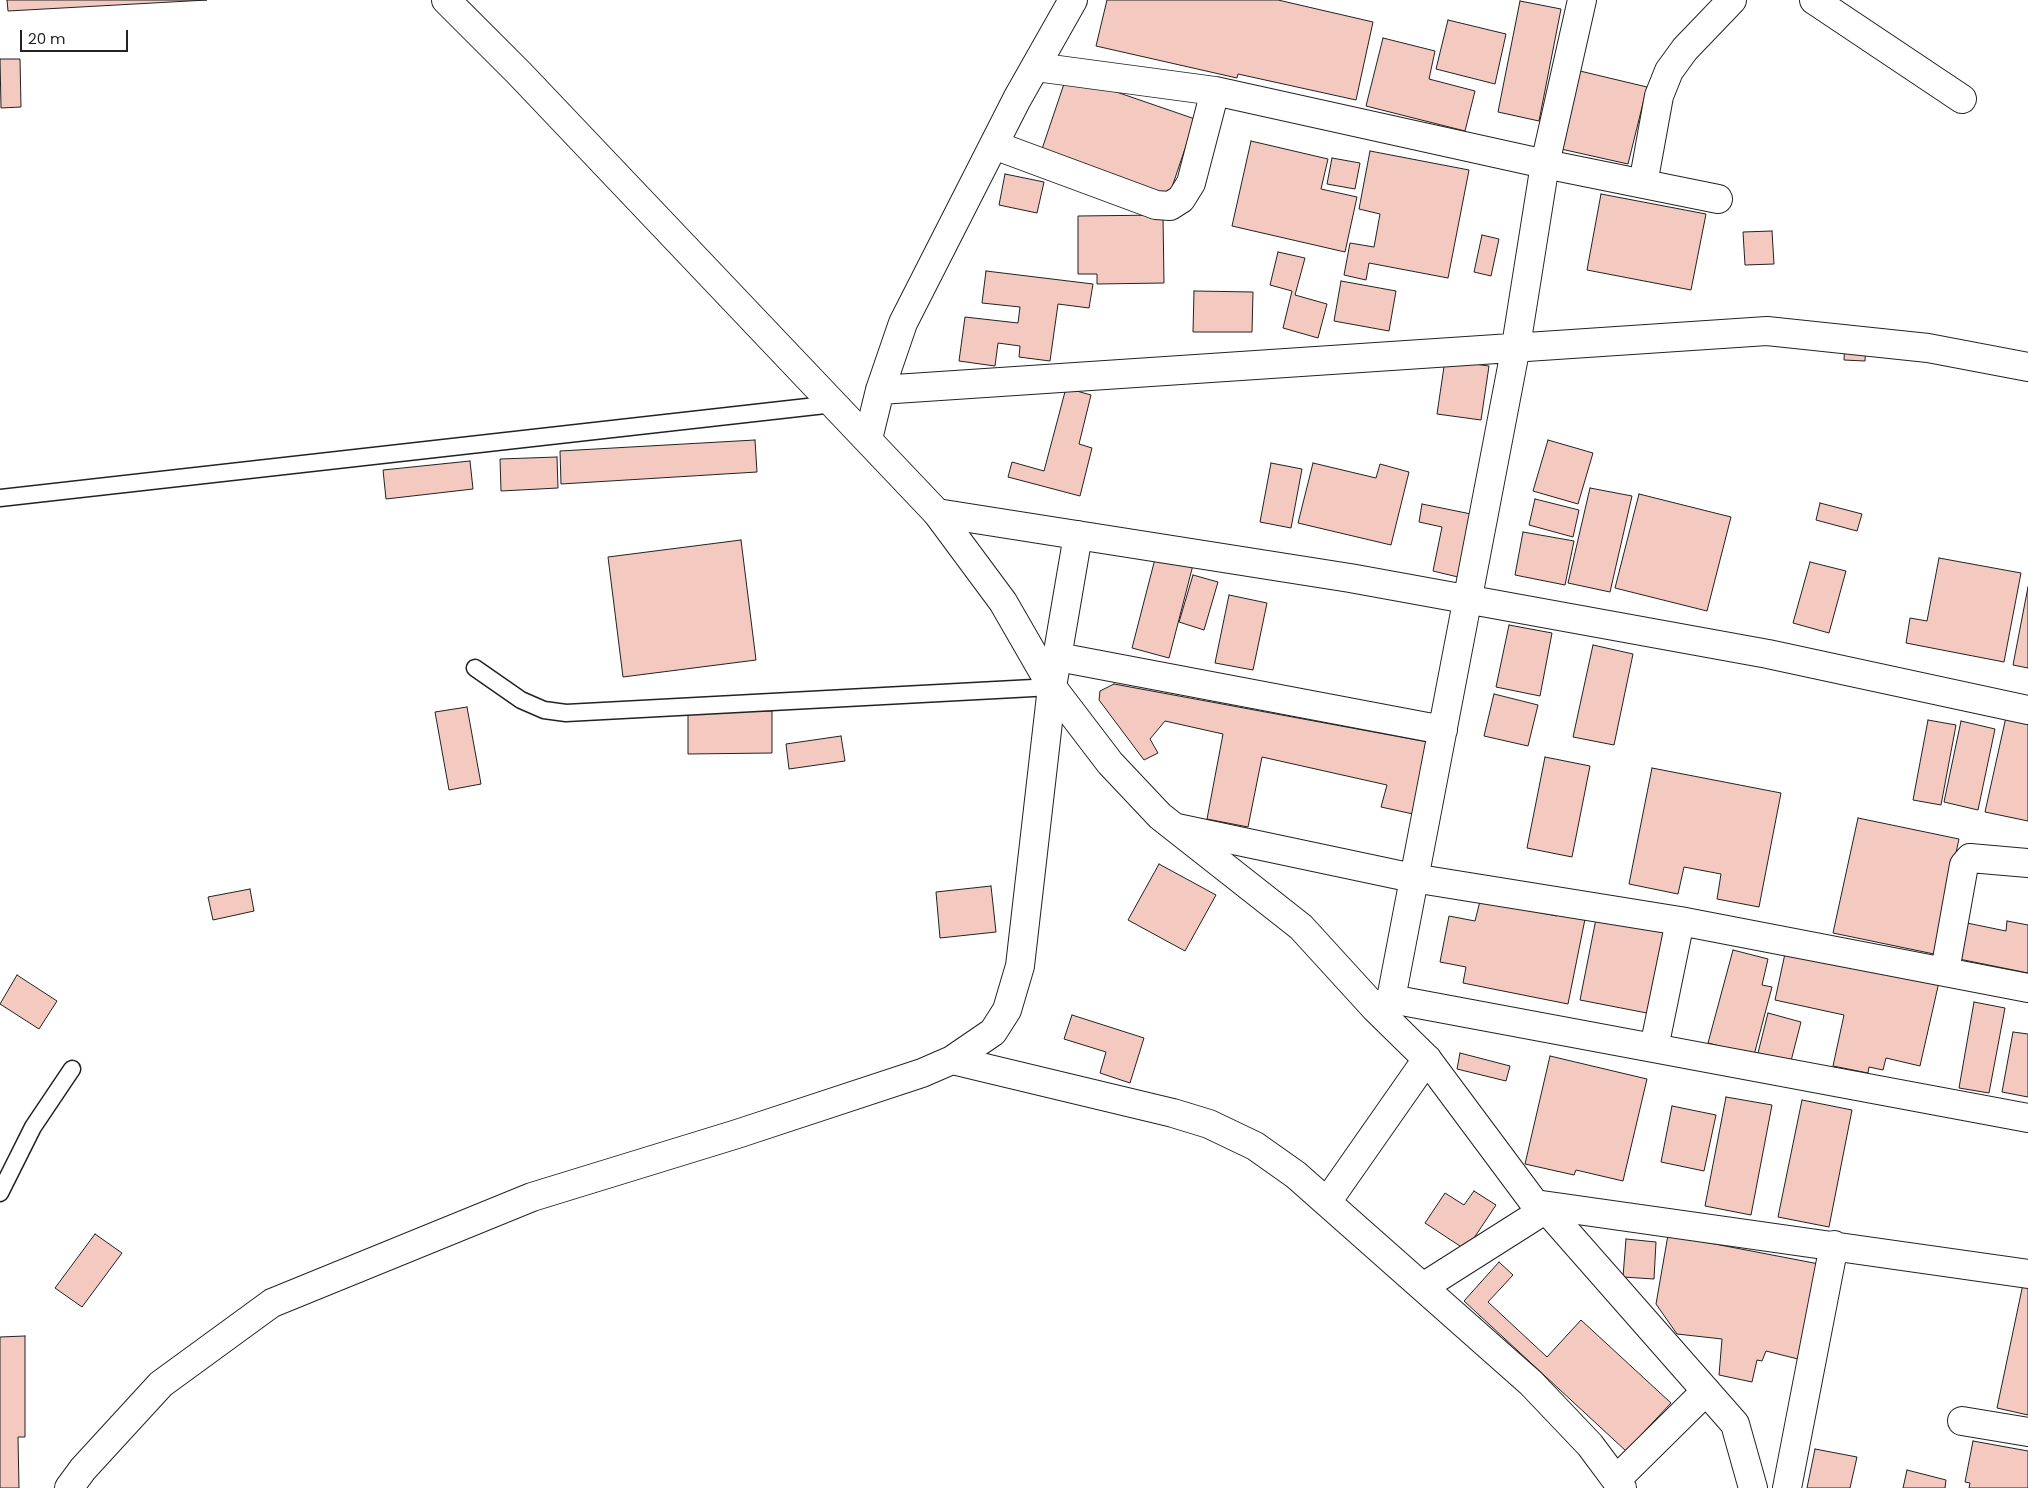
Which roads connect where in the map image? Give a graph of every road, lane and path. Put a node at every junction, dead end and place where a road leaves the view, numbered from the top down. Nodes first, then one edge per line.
1 (446, 0) edge
2 (1073, 0) edge
3 (1582, 0) edge
4 (1732, 0) edge
5 (1814, 0) edge
6 (1036, 66) junction
7 (1215, 91) junction
8 (1962, 99) dead end
9 (994, 145) junction
10 (1545, 164) junction
11 (1643, 184) junction
12 (1718, 199) dead end
13 (1516, 346) junction
14 (2028, 367) edge
15 (880, 390) junction
16 (834, 404) junction
17 (868, 439) junction
18 (0, 498) edge
19 (937, 513) junction
20 (1078, 535) junction
21 (1469, 600) junction
22 (1058, 657) junction
23 (475, 668) dead end
24 (1052, 687) junction
25 (2028, 710) edge
26 (1443, 730) junction
27 (1178, 828) junction
28 (2028, 863) edge
29 (1413, 878) junction
30 (1680, 921) junction
31 (1945, 971) junction
32 (2028, 988) edge
33 (1383, 1003) junction
34 (1654, 1048) junction
35 (1427, 1059) junction
36 (952, 1060) junction
37 (72, 1069) dead end
38 (2028, 1118) edge
39 (0, 1193) edge
40 (1327, 1202) junction
41 (1540, 1206) junction
42 (1834, 1245) junction
43 (2028, 1274) edge
44 (1423, 1287) junction
45 (1706, 1391) junction
46 (1962, 1421) dead end
47 (2028, 1432) edge
48 (1619, 1484) edge
49 (69, 1488) edge
50 (1753, 1488) edge
51 (1787, 1488) edge

1 - 16 street
2 - 6 street
3 - 10 street
4 - 11 street
5 - 8 street
6 - 7 street
6 - 9 street
7 - 9 street
7 - 10 street
9 - 15 street
10 - 11 street
10 - 13 street
11 - 12 street
13 - 14 street
13 - 15 street
13 - 21 street
15 - 17 street
16 - 17 street
16 - 18 lane
17 - 19 street
19 - 20 street
19 - 24 street
20 - 21 street
20 - 22 street
21 - 25 street
21 - 26 street
22 - 24 street
22 - 26 street
23 - 24 lane
24 - 27 street
24 - 36 street
26 - 29 street
27 - 29 street
27 - 33 street
28 - 31 street
29 - 30 street
29 - 33 street
30 - 31 street
30 - 34 street
31 - 32 street
33 - 34 street
33 - 35 street
34 - 38 street
35 - 40 street
35 - 41 street
36 - 40 street
36 - 49 street
37 - 39 lane
40 - 44 street
41 - 42 street
41 - 44 street
41 - 45 street
42 - 43 street
42 - 51 street
44 - 48 street
45 - 48 street
45 - 50 street
46 - 47 street

